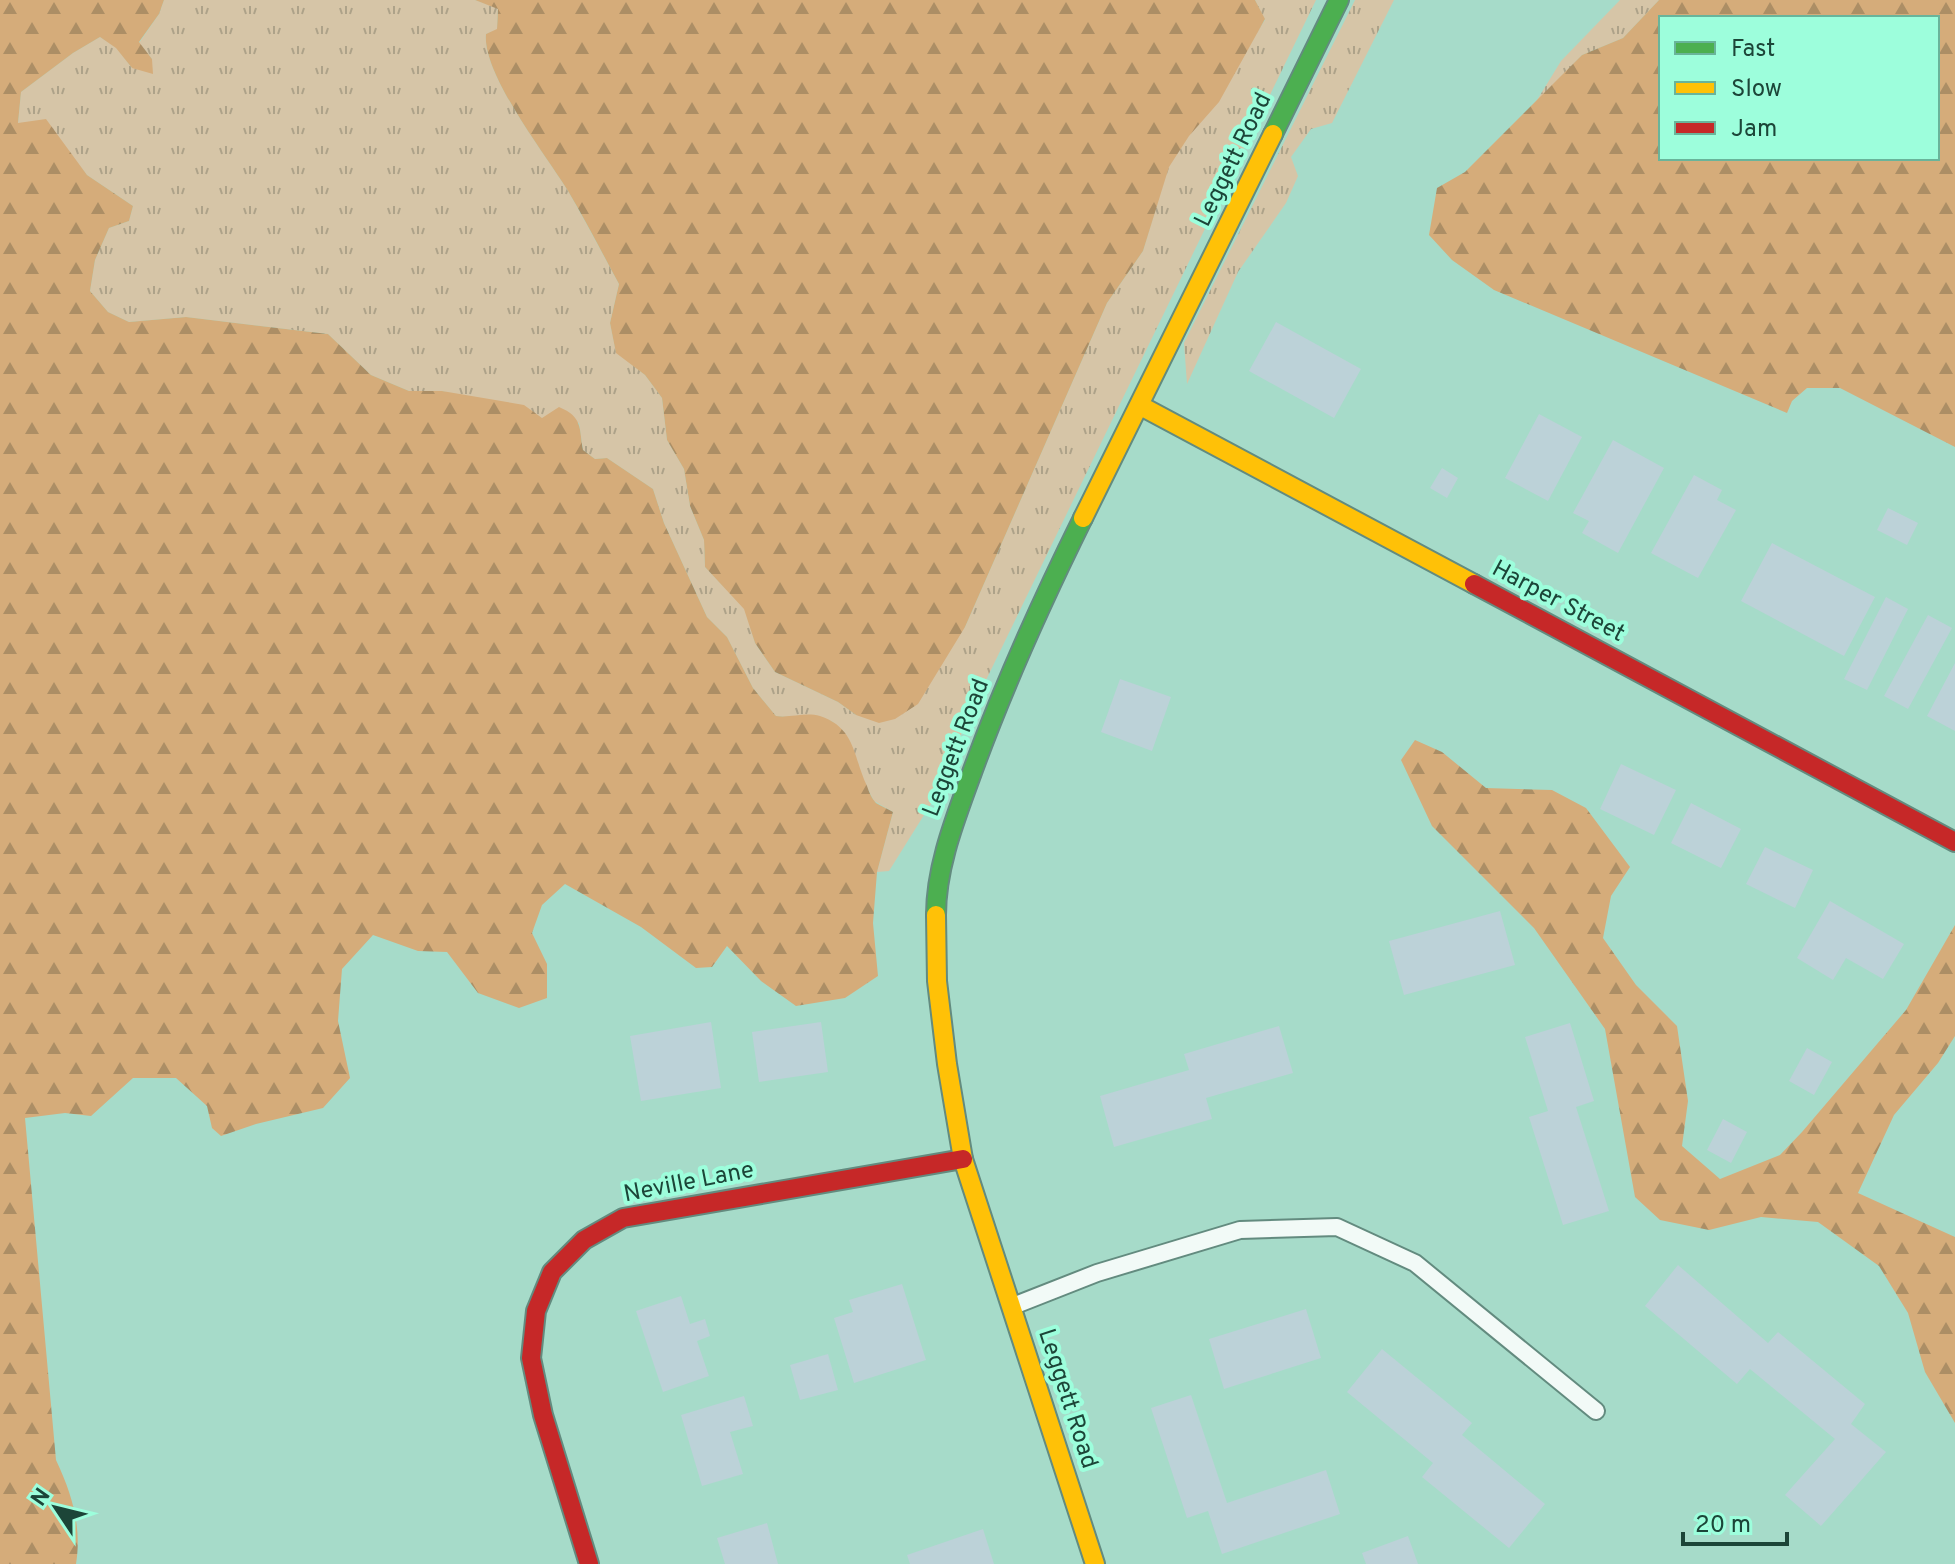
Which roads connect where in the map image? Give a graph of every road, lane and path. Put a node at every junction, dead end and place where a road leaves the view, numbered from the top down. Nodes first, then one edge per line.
1 (1339, 0) edge
2 (1139, 405) junction
3 (1955, 842) edge
4 (963, 1159) junction
5 (1011, 1307) junction
6 (1596, 1411) dead end
7 (589, 1564) edge
8 (1095, 1564) edge

1 - 2 street, Leggett Road
2 - 3 street, Harper Street
2 - 4 street, Leggett Road
4 - 5 street, Leggett Road
4 - 7 street, Neville Lane
5 - 6 lane
5 - 8 street, Leggett Road

